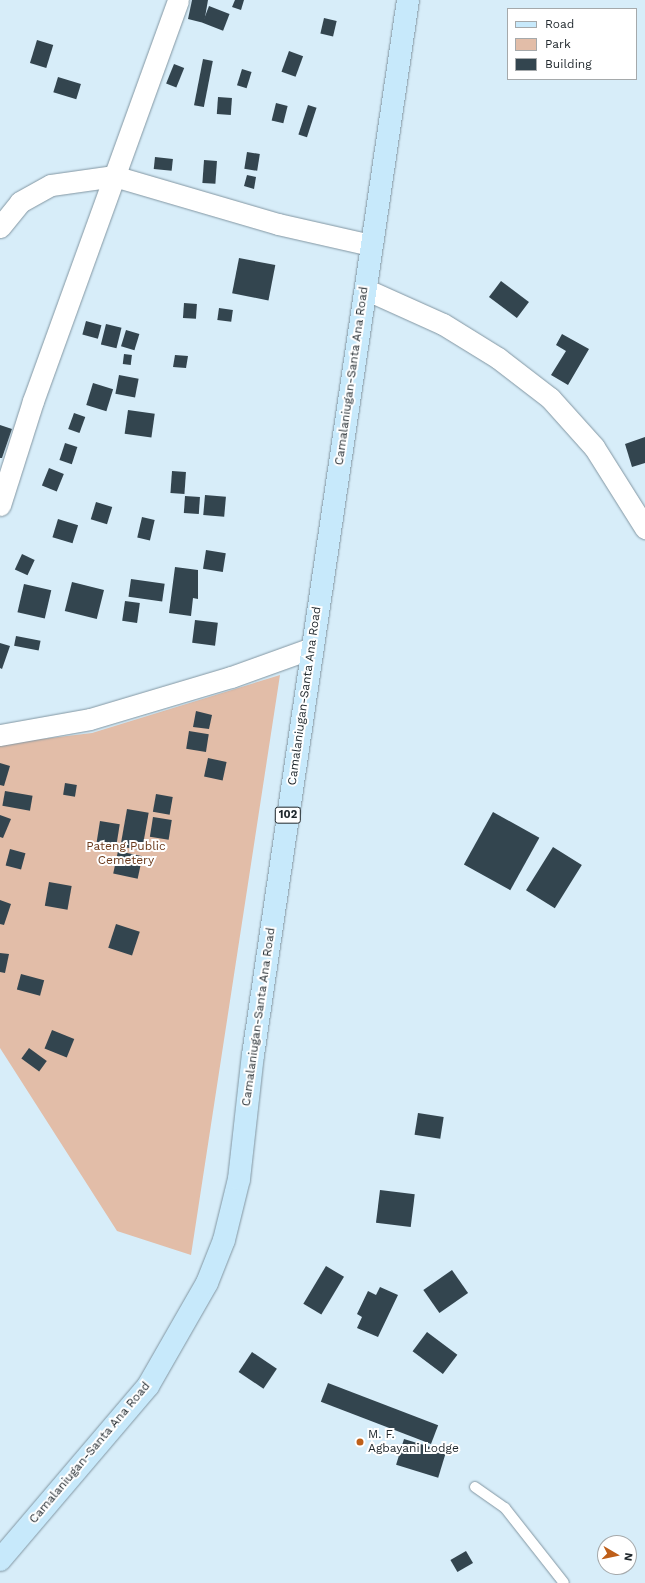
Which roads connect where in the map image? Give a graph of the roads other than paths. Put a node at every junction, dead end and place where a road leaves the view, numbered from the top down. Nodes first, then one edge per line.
1 (178, 0) edge
2 (408, 0) edge
3 (114, 176) junction
4 (0, 227) edge
5 (371, 245) junction
6 (365, 289) junction
7 (0, 504) edge
8 (645, 528) edge
9 (312, 648) junction
10 (0, 735) edge
11 (475, 1487) dead end
12 (0, 1560) edge
13 (564, 1583) edge

1 - 3 street
2 - 5 main road, Camalaniugan-Santa Ana Road / 102
3 - 4 street
3 - 5 street
3 - 7 street
5 - 6 main road, Camalaniugan-Santa Ana Road / 102
6 - 8 street
6 - 9 main road, Camalaniugan-Santa Ana Road / 102
9 - 10 street
9 - 12 main road, Camalaniugan-Santa Ana Road / 102
11 - 13 lane

